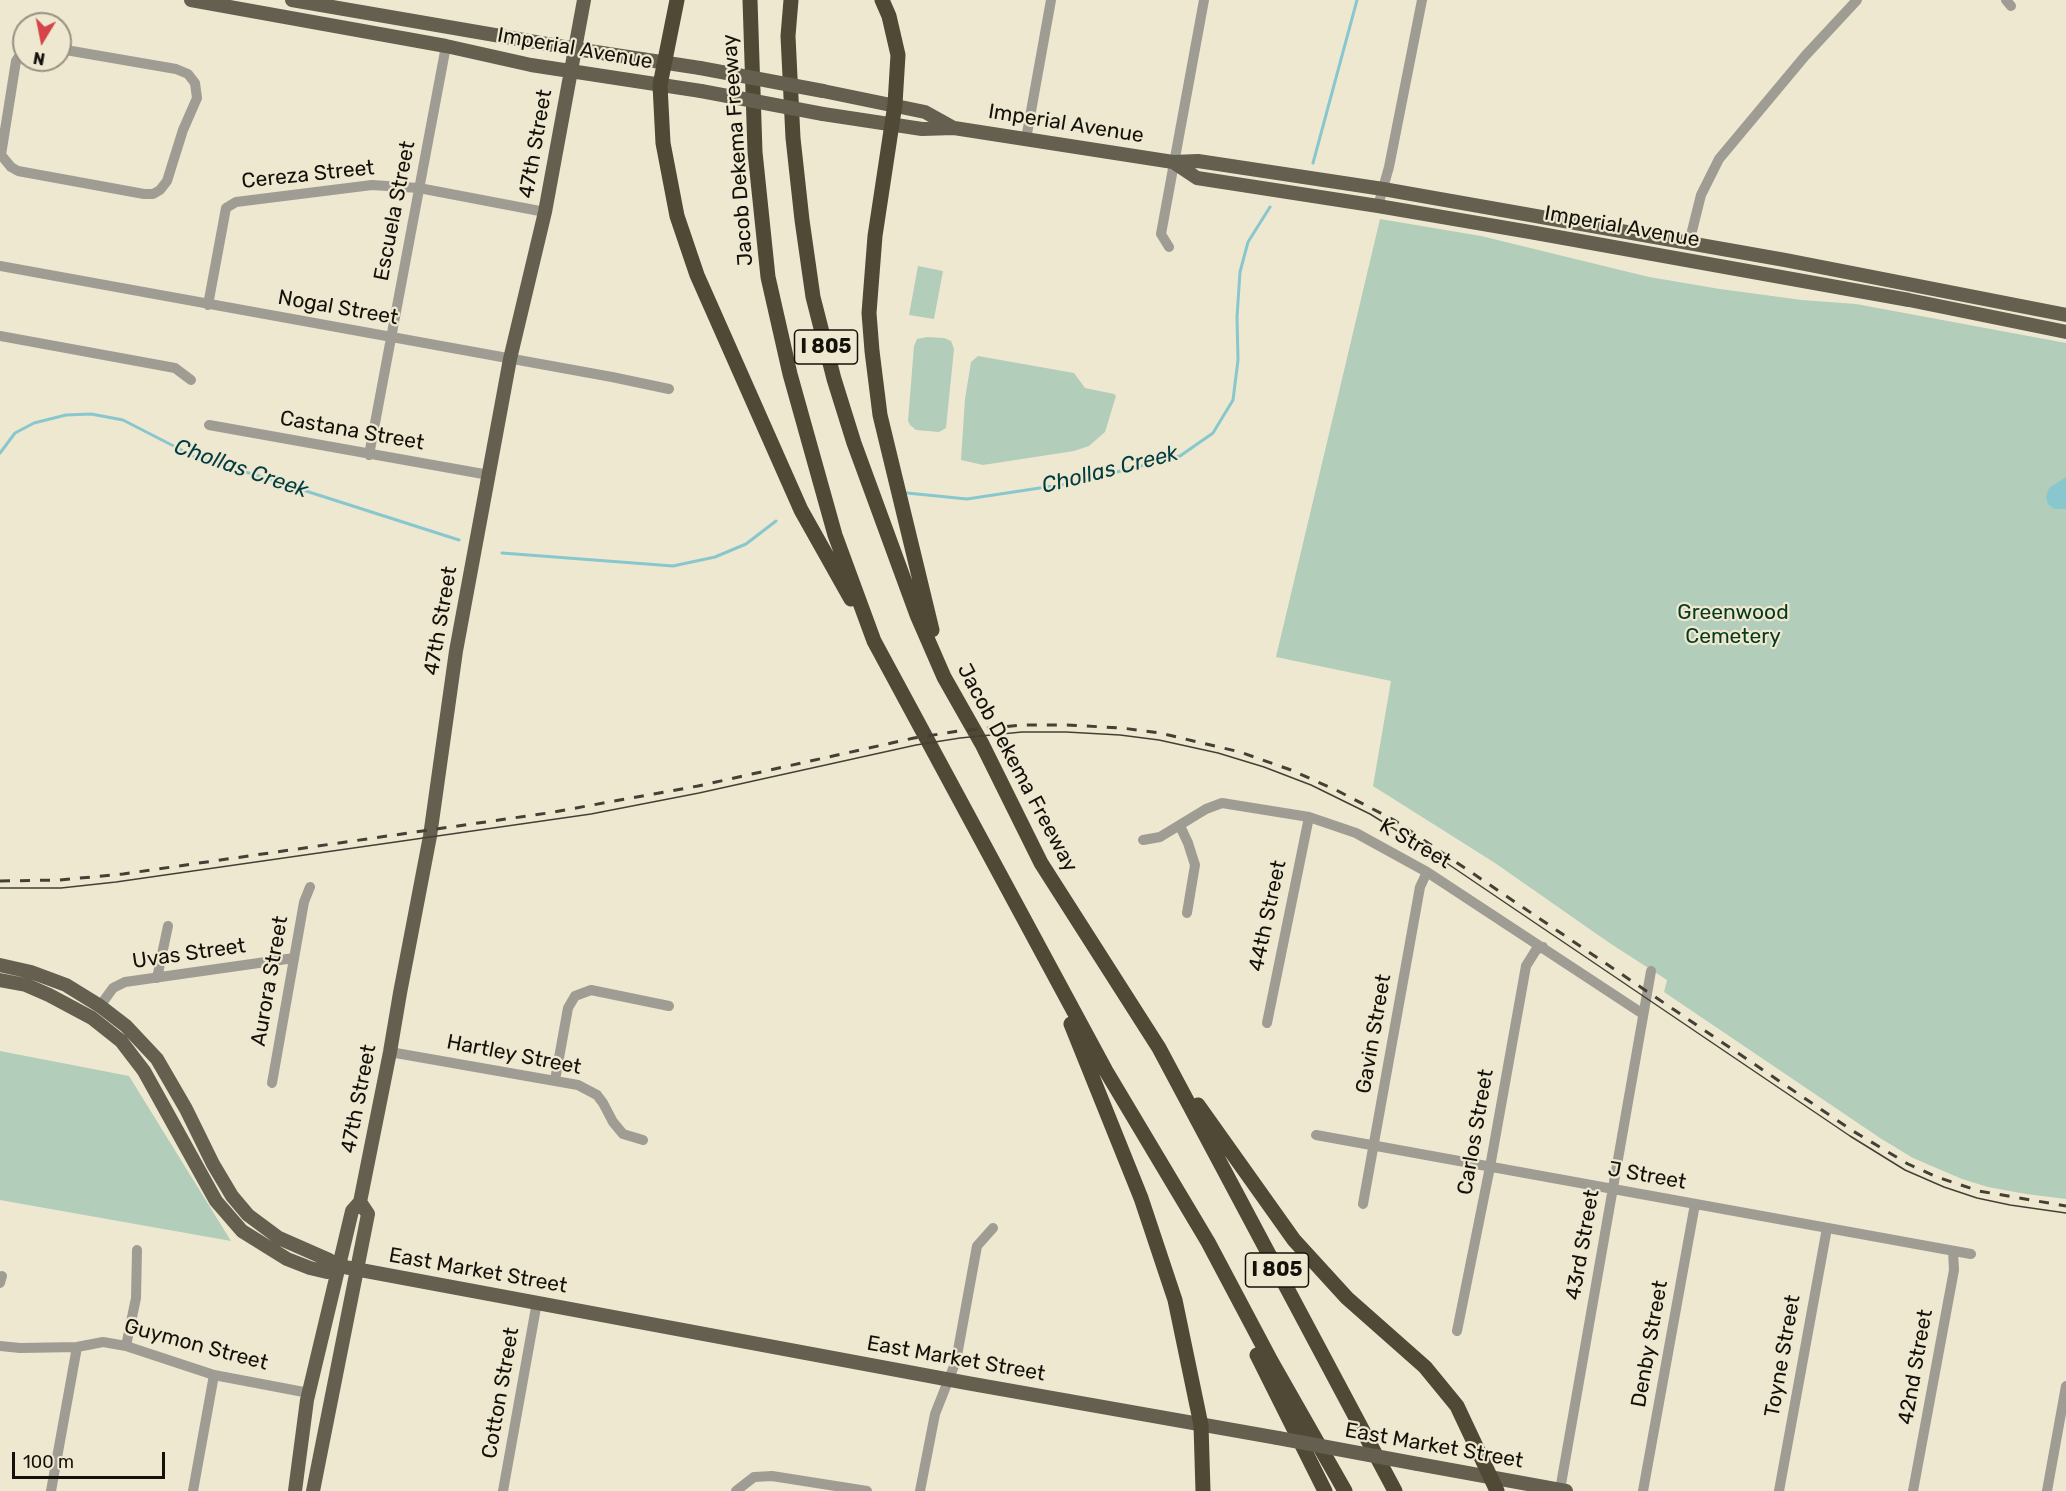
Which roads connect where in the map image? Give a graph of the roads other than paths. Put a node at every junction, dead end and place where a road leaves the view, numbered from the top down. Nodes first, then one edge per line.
1 (191, 0) edge
2 (292, 0) edge
3 (585, 0) edge
4 (677, 0) edge
5 (750, 0) edge
6 (791, 0) edge
7 (882, 0) edge
8 (1051, 0) edge
9 (1204, 0) edge
10 (1422, 0) edge
11 (1857, 0) edge
12 (446, 46) junction
13 (576, 50) junction
14 (72, 51) edge
15 (666, 62) junction
16 (571, 71) junction
17 (13, 72) edge
18 (660, 85) junction
19 (895, 104) junction
20 (3, 115) edge
21 (891, 125) junction
22 (954, 128) junction
23 (1026, 139) junction
24 (1173, 162) junction
25 (419, 188) junction
26 (1383, 189) junction
27 (1378, 206) junction
28 (545, 212) junction
29 (1689, 243) junction
30 (1169, 247) dead end
31 (0, 266) edge
32 (208, 305) junction
33 (2066, 315) edge
34 (2001, 318) junction
35 (2066, 323) edge
36 (2066, 332) edge
37 (0, 336) edge
38 (390, 338) junction
39 (510, 359) junction
40 (190, 380) dead end
41 (669, 389) dead end
42 (209, 425) dead end
43 (369, 454) junction
44 (489, 475) junction
45 (874, 641) junction
46 (944, 677) junction
47 (1309, 817) junction
48 (1180, 826) junction
49 (1143, 840) dead end
50 (1427, 872) junction
51 (310, 887) dead end
52 (1187, 913) dead end
53 (168, 926) dead end
54 (1543, 947) junction
55 (1041, 950) junction
56 (294, 958) junction
57 (0, 965) edge
58 (1651, 971) dead end
59 (158, 978) junction
60 (0, 981) edge
61 (26, 985) junction
62 (100, 1006) junction
63 (669, 1006) dead end
64 (1642, 1014) junction
65 (1267, 1023) dead end
66 (1159, 1048) junction
67 (390, 1052) junction
68 (555, 1080) junction
69 (272, 1083) dead end
70 (1316, 1135) dead end
71 (643, 1140) dead end
72 (1373, 1146) junction
73 (1490, 1167) junction
74 (1613, 1189) junction
75 (360, 1202) junction
76 (1363, 1204) dead end
77 (1695, 1204) junction
78 (993, 1228) dead end
79 (1827, 1228) junction
80 (1208, 1242) junction
81 (137, 1250) dead end
82 (1953, 1251) junction
83 (1971, 1254) dead end
84 (339, 1266) junction
85 (357, 1270) junction
86 (537, 1302) junction
87 (1457, 1331) dead end
88 (0, 1346) edge
89 (126, 1346) junction
90 (77, 1347) junction
91 (214, 1375) junction
92 (948, 1380) junction
93 (2066, 1386) edge
94 (309, 1393) junction
95 (1201, 1425) junction
96 (1494, 1484) edge
97 (1563, 1490) edge
98 (51, 1491) edge
99 (193, 1491) edge
100 (295, 1491) edge
101 (313, 1491) edge
102 (503, 1491) edge
103 (736, 1491) edge
104 (867, 1491) edge
105 (920, 1491) edge
106 (1203, 1491) edge
107 (1325, 1491) edge
108 (1345, 1491) edge
109 (1395, 1491) edge
110 (1643, 1491) edge
111 (1779, 1491) edge
112 (1913, 1491) edge
113 (2047, 1491) edge

1 - 12 main road, Imperial Avenue
2 - 13 main road, Imperial Avenue
3 - 13 main road, 47th Street
4 - 15 highway
5 - 45 highway, Jacob Dekema Freeway / I 805
6 - 46 highway, Jacob Dekema Freeway / I 805
7 - 19 highway
8 - 23 street
9 - 24 street
10 - 26 street
11 - 29 street
12 - 16 main road, Imperial Avenue
12 - 25 street, Escuela Street
13 - 15 main road, Imperial Avenue
13 - 16 main road, 47th Street
14 - 20 street
15 - 18 highway
15 - 19 main road, Imperial Avenue, bridge
16 - 18 main road, Imperial Avenue
16 - 28 main road, 47th Street
17 - 20 street
18 - 21 main road, Imperial Avenue, bridge
18 - 45 highway
19 - 21 highway
19 - 22 main road, Imperial Avenue
21 - 22 main road, Imperial Avenue
21 - 46 highway
22 - 23 main road, Imperial Avenue
23 - 24 main road, Imperial Avenue
24 - 26 main road, Imperial Avenue
24 - 27 main road, Imperial Avenue
24 - 30 street
25 - 28 street, Cereza Street
25 - 32 street, Cereza Street
25 - 38 street, Escuela Street
26 - 27 street
26 - 29 main road, Imperial Avenue
27 - 34 main road, Imperial Avenue
28 - 39 main road, 47th Street
29 - 33 main road, Imperial Avenue
31 - 32 street, Nogal Street
32 - 38 street, Nogal Street
34 - 35 main road
34 - 36 main road, Imperial Avenue
37 - 40 street
38 - 39 street, Nogal Street
38 - 43 street, Escuela Street
39 - 41 street, Nogal Street
39 - 44 main road, 47th Street
42 - 43 street, Castana Street
43 - 44 street, Castana Street
44 - 67 main road, 47th Street
45 - 55 highway, Jacob Dekema Freeway / I 805
46 - 66 highway, Jacob Dekema Freeway / I 805
47 - 48 street, K Street
47 - 50 street, K Street
47 - 65 street, 44th Street
48 - 49 street, K Street
48 - 52 street
50 - 54 street, K Street
50 - 72 street, Gavin Street
51 - 56 street, Aurora Street
53 - 59 street
54 - 64 street, K Street
54 - 73 street, Carlos Street
55 - 80 highway, Jacob Dekema Freeway / I 805
55 - 95 highway
56 - 59 street, Uvas Street
56 - 69 street, Aurora Street
57 - 62 main road, East Market Street
58 - 64 street, 43rd Street
59 - 62 street, Uvas Street
60 - 61 main road, East Market Street
61 - 62 main road
61 - 84 main road, East Market Street
62 - 84 main road, East Market Street
63 - 68 street
64 - 74 street, 43rd Street
66 - 96 highway
66 - 109 highway, Jacob Dekema Freeway / I 805
67 - 68 street, Hartley Street
67 - 75 main road, 47th Street
68 - 71 street, Hartley Street
70 - 72 street, J Street
72 - 73 street, J Street
72 - 76 street, Gavin Street
73 - 74 street, J Street
73 - 87 street, Carlos Street
74 - 77 street, J Street
74 - 97 street, 43rd Street
75 - 84 main road, 47th Street
75 - 85 main road, 47th Street
77 - 79 street, J Street
77 - 110 street, Denby Street
78 - 92 street
79 - 82 street, J Street
79 - 111 street, Toyne Street
80 - 107 highway
80 - 108 highway, Jacob Dekema Freeway / I 805
81 - 89 street
82 - 83 street, J Street
82 - 112 street, 42nd Street
84 - 85 main road, East Market Street
84 - 94 main road, 47th Street
85 - 86 main road, East Market Street
85 - 101 main road, 47th Street
86 - 92 main road, East Market Street
86 - 102 street, Cotton Street
88 - 90 street, Guymon Street
89 - 90 street, Guymon Street
89 - 91 street, Guymon Street
90 - 98 street
91 - 94 street, Guymon Street
91 - 99 street
92 - 95 main road, East Market Street
92 - 105 street
93 - 113 street
94 - 100 main road, 47th Street
95 - 96 main road, East Market Street, bridge
95 - 106 highway
96 - 97 main road, East Market Street
103 - 104 street

